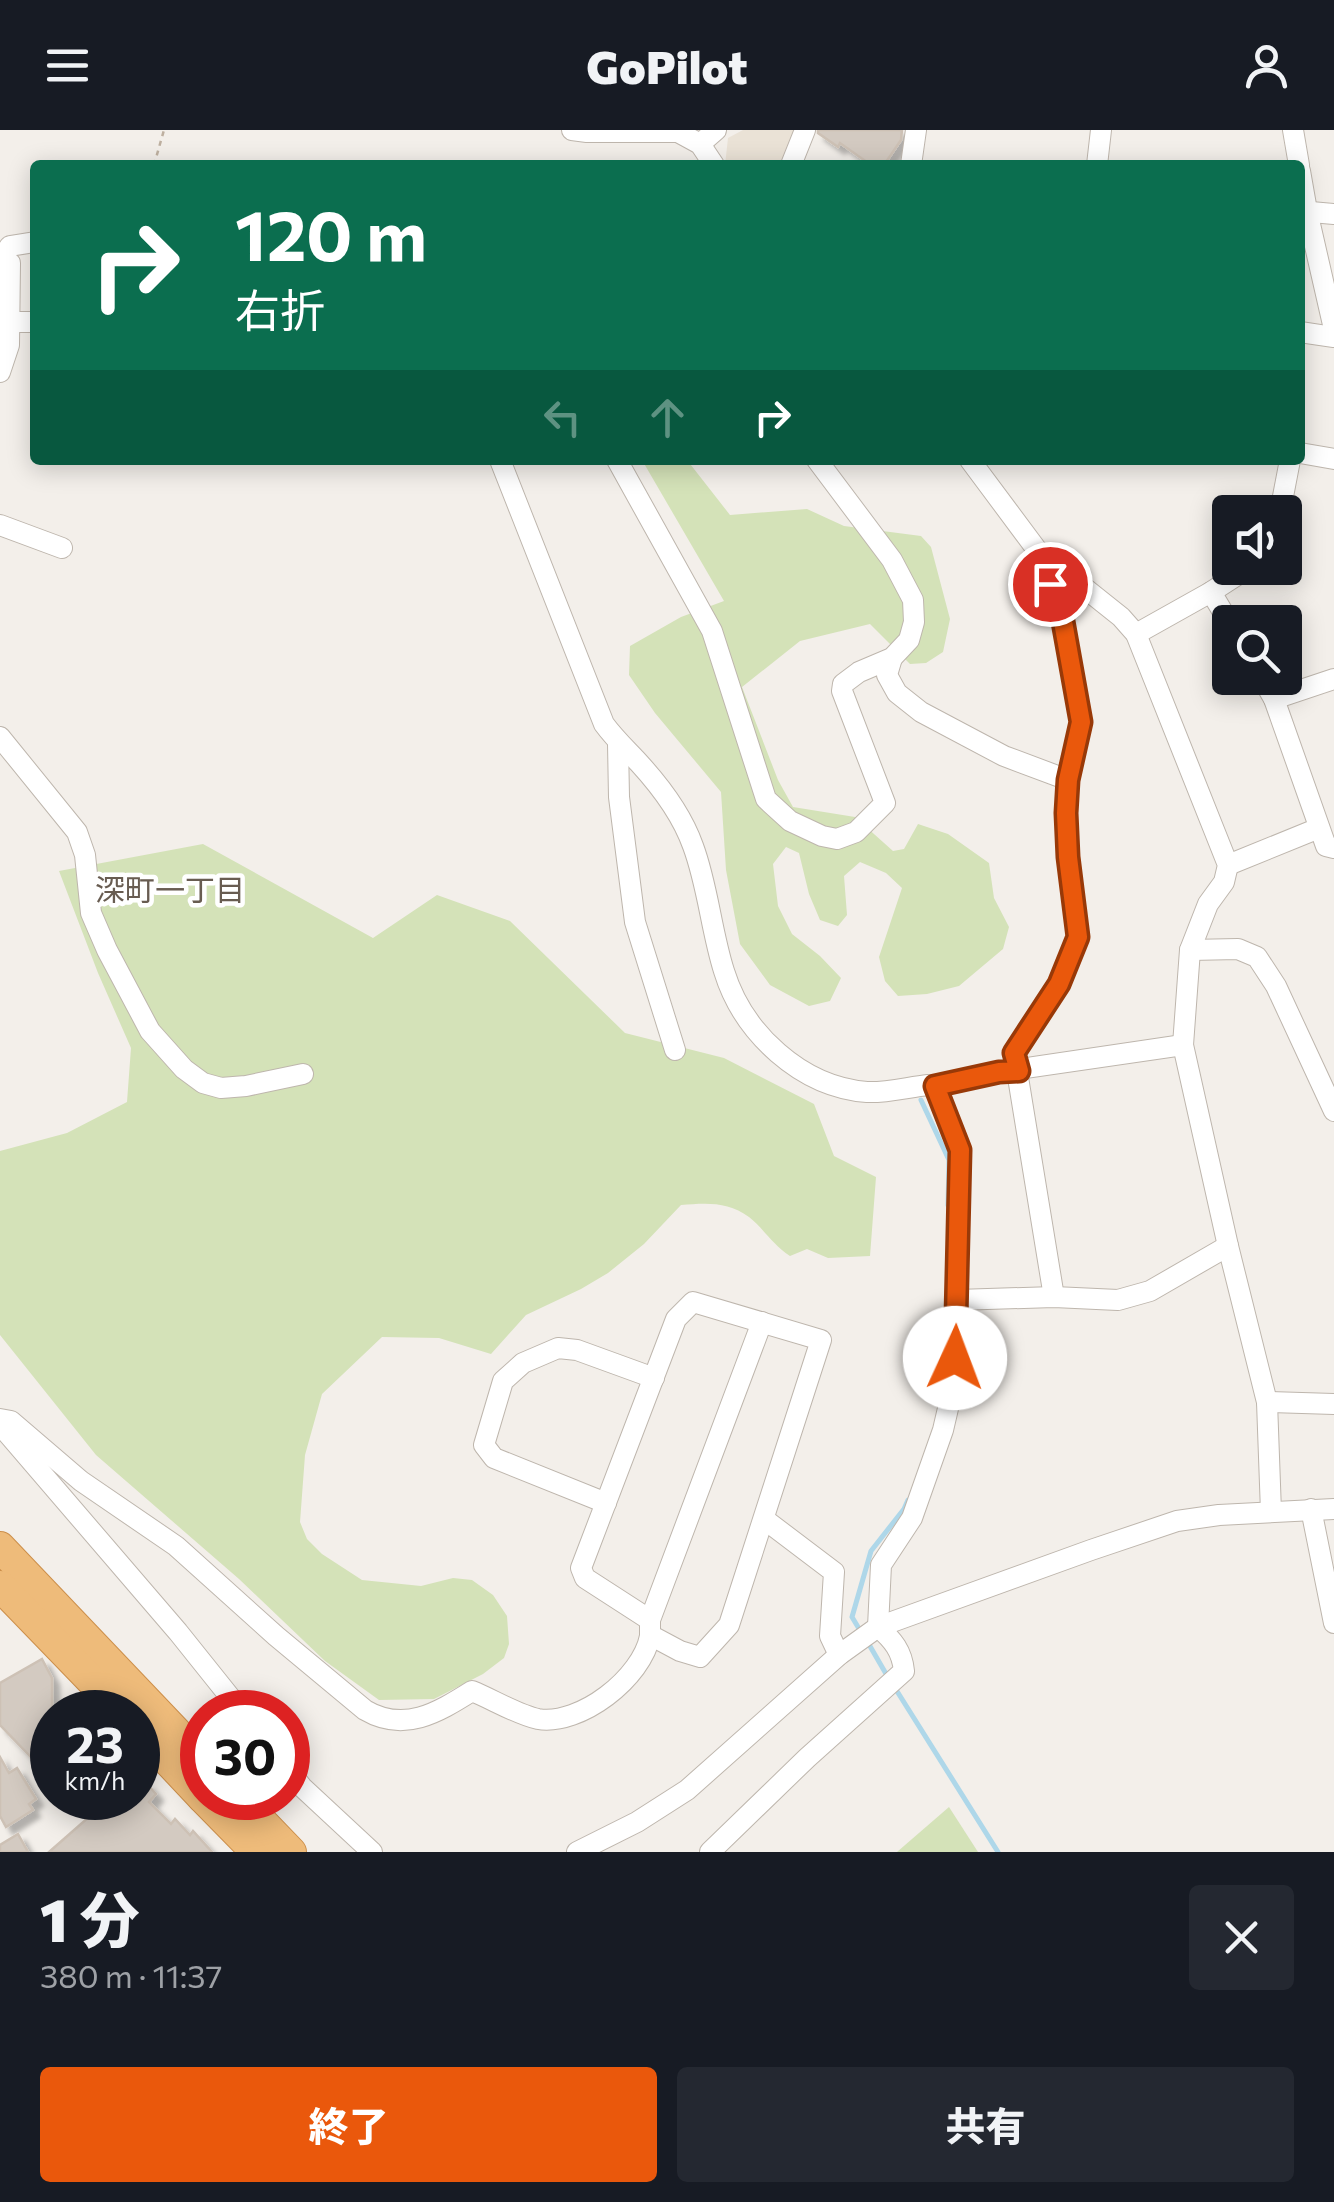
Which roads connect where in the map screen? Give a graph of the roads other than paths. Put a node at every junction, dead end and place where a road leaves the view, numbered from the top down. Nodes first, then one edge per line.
1 (572, 130) edge
2 (804, 130) edge
3 (916, 130) edge
4 (1101, 130) edge
5 (1293, 130) edge
6 (708, 137) edge
7 (793, 160) edge
8 (912, 160) edge
9 (1098, 160) edge
10 (1299, 160) edge
11 (1305, 178) edge
12 (1320, 210) edge
13 (30, 243) edge
14 (1, 256) edge
15 (5, 322) edge
16 (1334, 330) edge
17 (1305, 333) edge
18 (1334, 337) edge
19 (0, 372) edge
20 (1305, 454) edge
21 (1334, 459) edge
22 (502, 465) edge
23 (621, 465) edge
24 (821, 465) edge
25 (974, 465) edge
26 (1289, 465) edge
27 (1283, 495) edge
28 (0, 526) edge
29 (62, 548) dead end
30 (1037, 550) junction
31 (1222, 585) edge
32 (1211, 592) junction
33 (1219, 605) edge
34 (1136, 634) junction
35 (892, 658) junction
36 (1334, 679) edge
37 (1272, 695) edge
38 (1274, 699) junction
39 (0, 737) edge
40 (618, 744) junction
41 (1068, 780) junction
42 (1319, 828) junction
43 (1334, 848) edge
44 (1228, 865) junction
45 (1190, 950) junction
46 (1183, 1045) junction
47 (675, 1050) dead end
48 (1019, 1071) junction
49 (303, 1074) dead end
50 (935, 1086) junction
51 (1334, 1111) edge
52 (1228, 1246) junction
53 (1054, 1297) junction
54 (957, 1300) junction
55 (762, 1322) junction
56 (654, 1378) junction
57 (1266, 1402) junction
58 (1334, 1404) edge
59 (0, 1421) edge
60 (606, 1503) junction
61 (1311, 1509) junction
62 (1334, 1509) edge
63 (1271, 1512) junction
64 (764, 1519) junction
65 (0, 1547) edge
66 (0, 1586) edge
67 (1334, 1623) edge
68 (878, 1627) junction
69 (650, 1628) junction
70 (846, 1650) junction
71 (101, 1690) edge
72 (224, 1690) edge
73 (180, 1736) edge
74 (160, 1752) edge
75 (180, 1773) edge
76 (310, 1794) edge
77 (225, 1820) edge
78 (261, 1820) edge
79 (256, 1852) edge
80 (292, 1852) edge
81 (372, 1852) edge
82 (577, 1852) edge
83 (710, 1852) edge

1 - 6 street
2 - 7 street
3 - 8 street
4 - 9 street
5 - 10 street
11 - 12 street
12 - 16 street
13 - 14 street
14 - 15 street
15 - 19 street
17 - 18 street
20 - 21 street
22 - 40 street
23 - 35 street
24 - 35 street
25 - 30 street
26 - 27 street
28 - 29 street
30 - 34 street
30 - 41 street
31 - 32 street
32 - 33 street
32 - 34 street
34 - 44 street
35 - 41 street
36 - 38 street
37 - 38 street
38 - 42 street
39 - 49 street
40 - 47 street
40 - 50 street
41 - 48 street
42 - 43 street
42 - 44 street
44 - 45 street
45 - 46 street
45 - 51 street
46 - 48 street
46 - 52 street
48 - 50 street
48 - 53 street
50 - 54 street
52 - 53 street
52 - 57 street
53 - 54 street
54 - 68 street
55 - 56 street
55 - 64 street
55 - 69 street
56 - 60 street
56 - 60 street
57 - 58 street
57 - 63 street
59 - 69 street
59 - 72 street
60 - 69 street
61 - 62 street
61 - 63 street
61 - 67 street
63 - 68 street
64 - 69 street
64 - 70 street
65 - 73 highway
66 - 71 highway
68 - 70 street
68 - 83 street
70 - 82 street
74 - 75 highway
76 - 81 street
77 - 79 highway
78 - 80 highway

